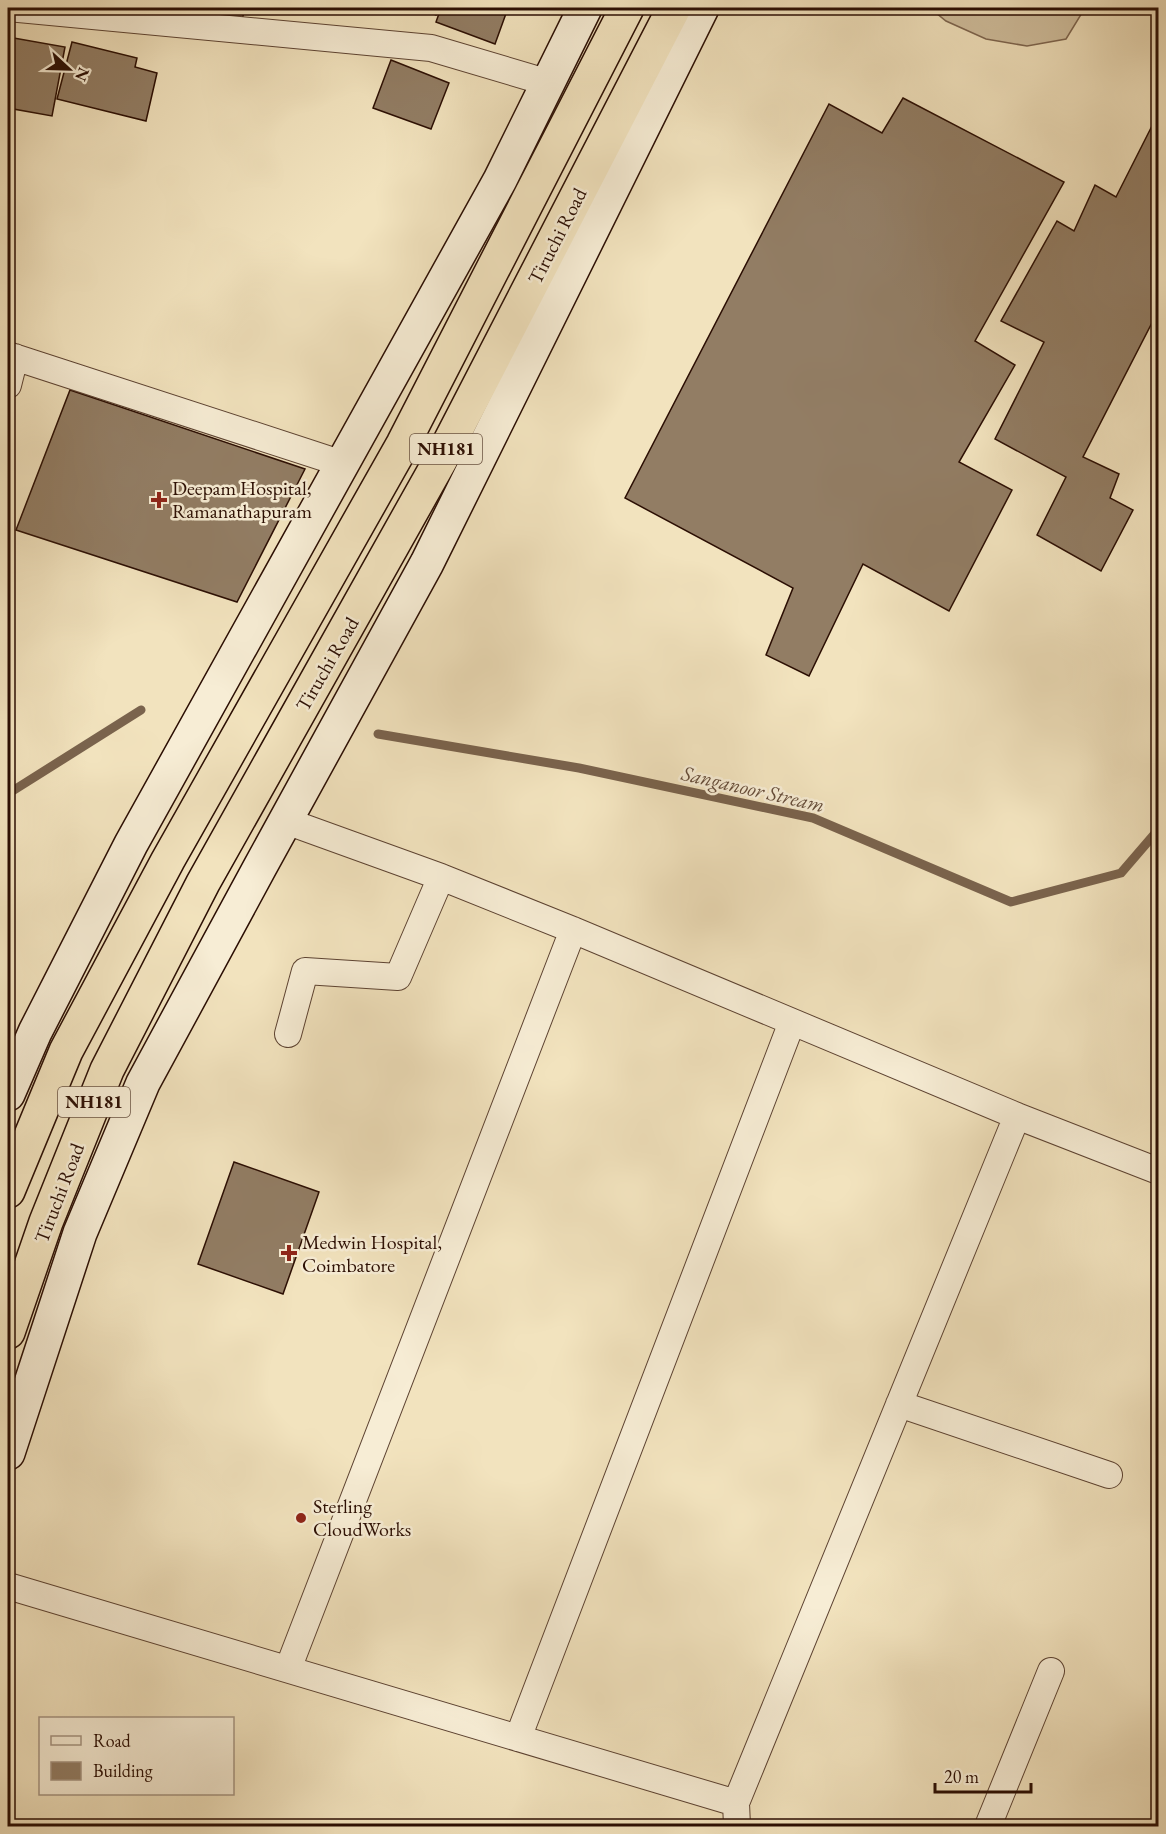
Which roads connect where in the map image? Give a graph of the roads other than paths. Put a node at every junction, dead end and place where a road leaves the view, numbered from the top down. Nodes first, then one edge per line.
1 (8, 8) edge
2 (585, 8) edge
3 (627, 8) edge
4 (674, 8) edge
5 (702, 8) edge
6 (549, 83) junction
7 (11, 356) edge
8 (8, 385) edge
9 (343, 464) junction
10 (286, 821) junction
11 (441, 877) junction
12 (573, 930) junction
13 (792, 1022) junction
14 (288, 1034) dead end
15 (8, 1094) edge
16 (1017, 1116) junction
17 (1158, 1171) edge
18 (8, 1191) edge
19 (8, 1332) edge
20 (899, 1404) junction
21 (8, 1453) edge
22 (1109, 1475) dead end
23 (8, 1586) edge
24 (288, 1669) junction
25 (1051, 1671) dead end
26 (518, 1738) junction
27 (737, 1815) edge
28 (988, 1827) edge

1 - 6 street
2 - 6 street
3 - 18 highway, Tiruchi Road / NH181
4 - 19 highway, Tiruchi Road / NH181
5 - 10 street
6 - 9 street
7 - 8 street
7 - 9 street
9 - 15 street
10 - 11 street
10 - 21 street
11 - 12 street
11 - 14 street
12 - 13 street
12 - 24 street
13 - 16 street
13 - 26 street
16 - 17 street
16 - 20 street
20 - 22 street
20 - 27 street
23 - 24 street
24 - 26 street
25 - 28 street
26 - 27 street

